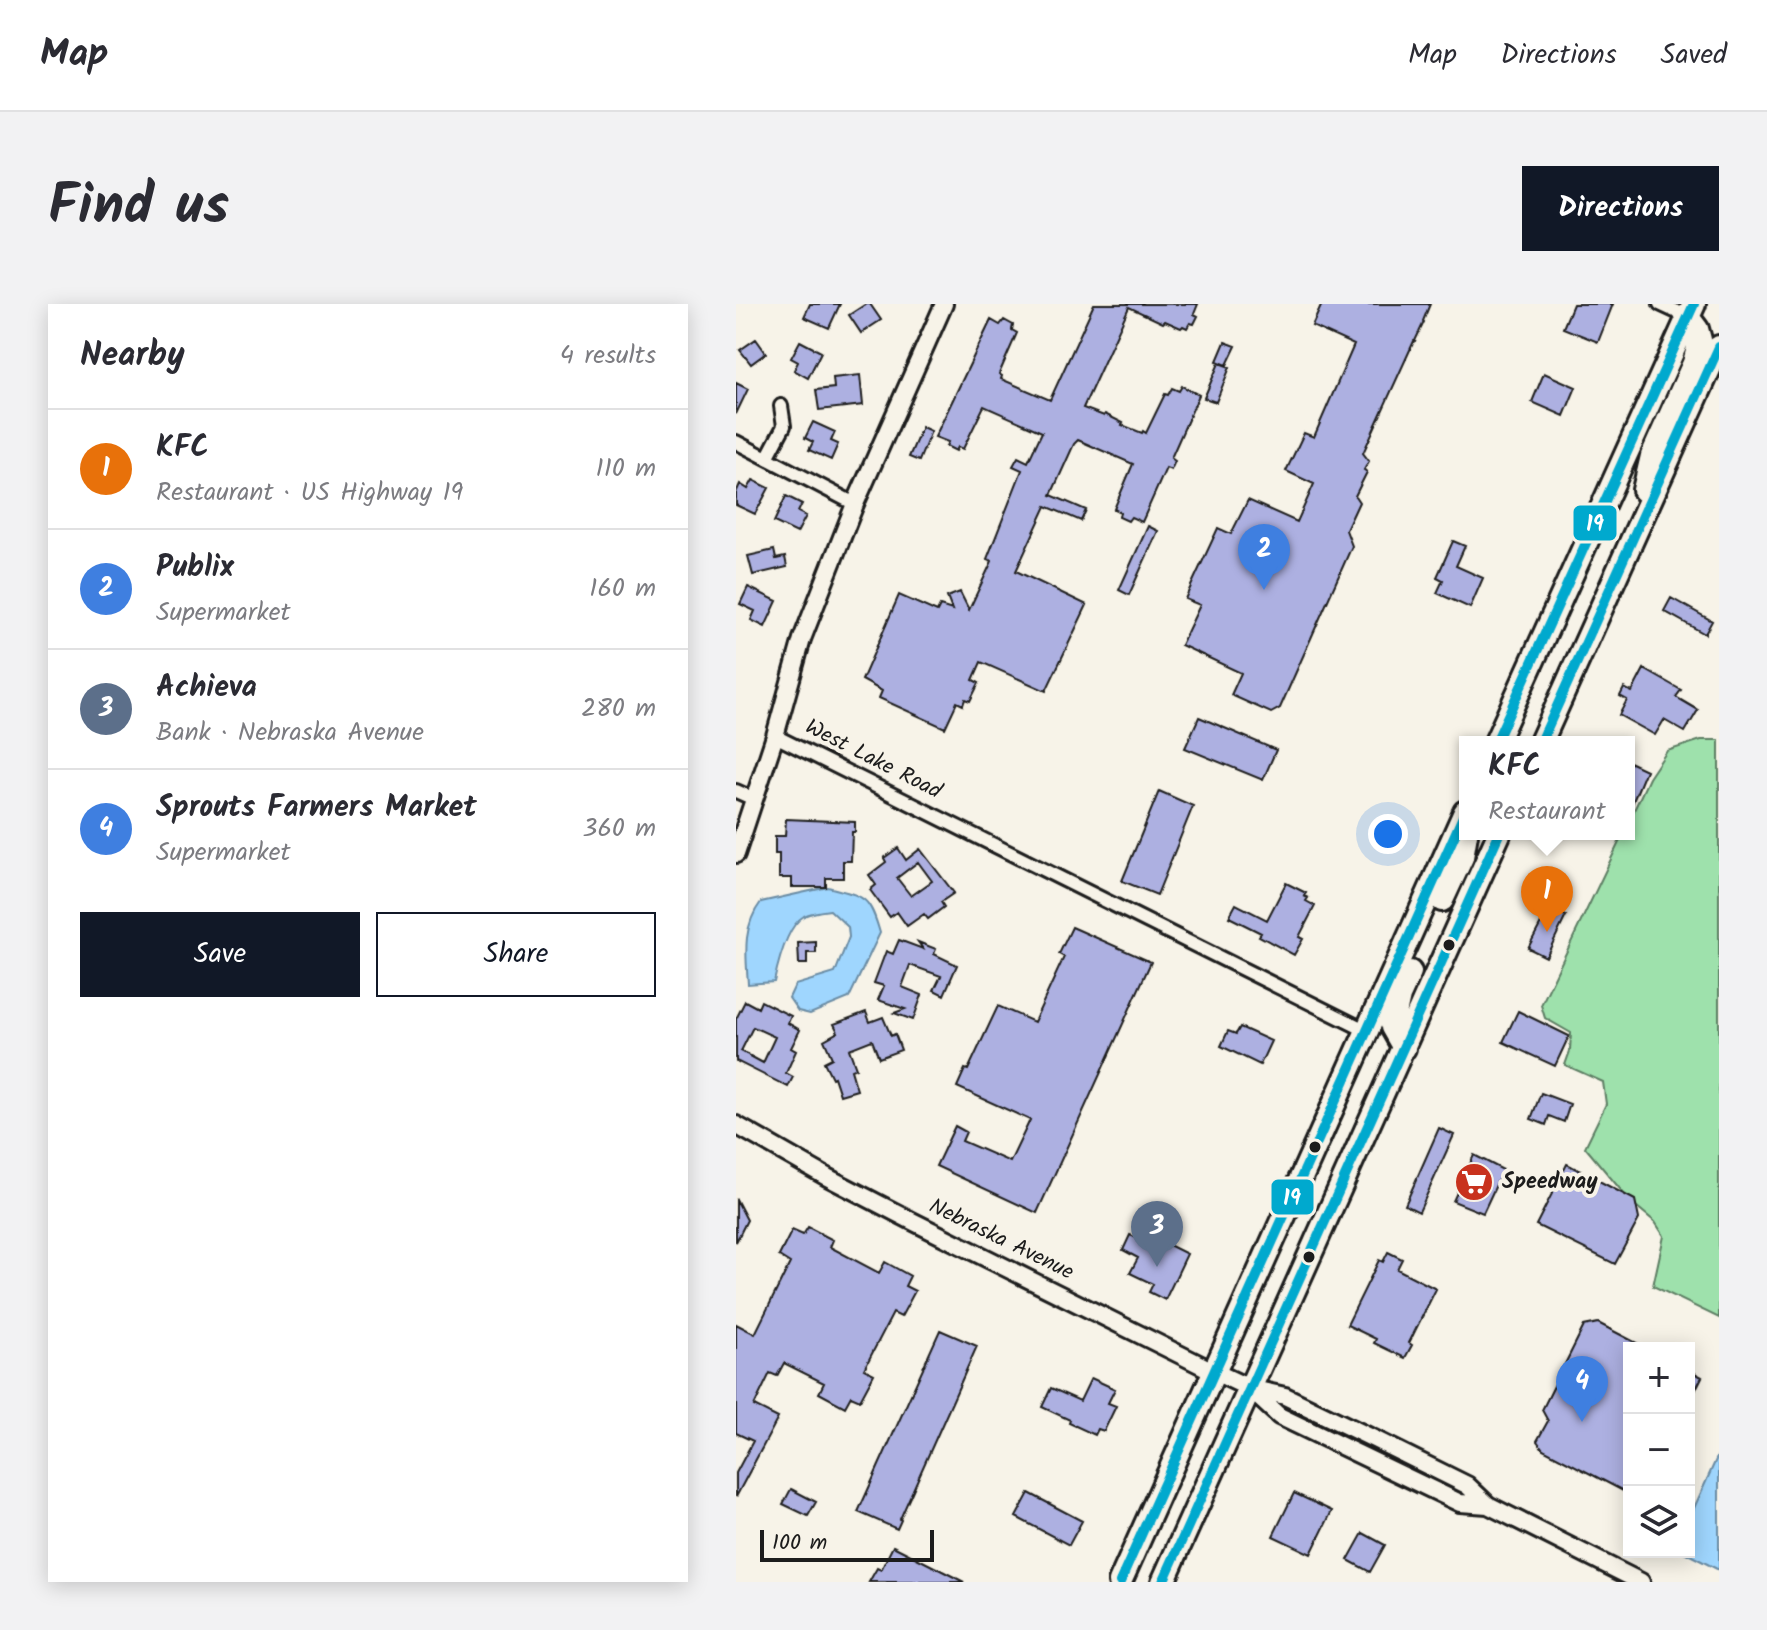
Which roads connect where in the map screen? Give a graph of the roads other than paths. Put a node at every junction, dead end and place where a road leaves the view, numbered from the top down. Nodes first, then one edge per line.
1 (944, 304) edge
2 (1660, 304) edge
3 (1691, 310) edge
4 (1719, 347) edge
5 (781, 406) dead end
6 (736, 442) edge
7 (767, 458) junction
8 (855, 504) junction
9 (1633, 538) junction
10 (775, 736) junction
11 (1499, 736) edge
12 (1544, 736) edge
13 (736, 791) edge
14 (754, 799) junction
15 (1459, 825) edge
16 (1465, 840) edge
17 (1496, 840) edge
18 (736, 854) edge
19 (1367, 1031) junction
20 (1404, 1048) junction
21 (736, 1125) edge
22 (1215, 1372) junction
23 (1249, 1388) junction
24 (1120, 1582) edge
25 (1163, 1582) edge
26 (1641, 1582) edge

1 - 8 street, West Lake Road
2 - 3 street
3 - 9 highway
3 - 11 highway
4 - 9 highway
5 - 7 street
6 - 7 street
7 - 8 street
8 - 10 street, West Lake Road
9 - 12 highway
10 - 14 street
10 - 19 street, West Lake Road
13 - 14 street
14 - 18 street
15 - 19 highway
16 - 20 highway
17 - 20 highway
19 - 22 highway
20 - 23 highway
21 - 22 street, Nebraska Avenue
22 - 23 street, Nebraska Avenue
22 - 24 highway
23 - 25 highway
23 - 26 street, Nebraska Avenue

